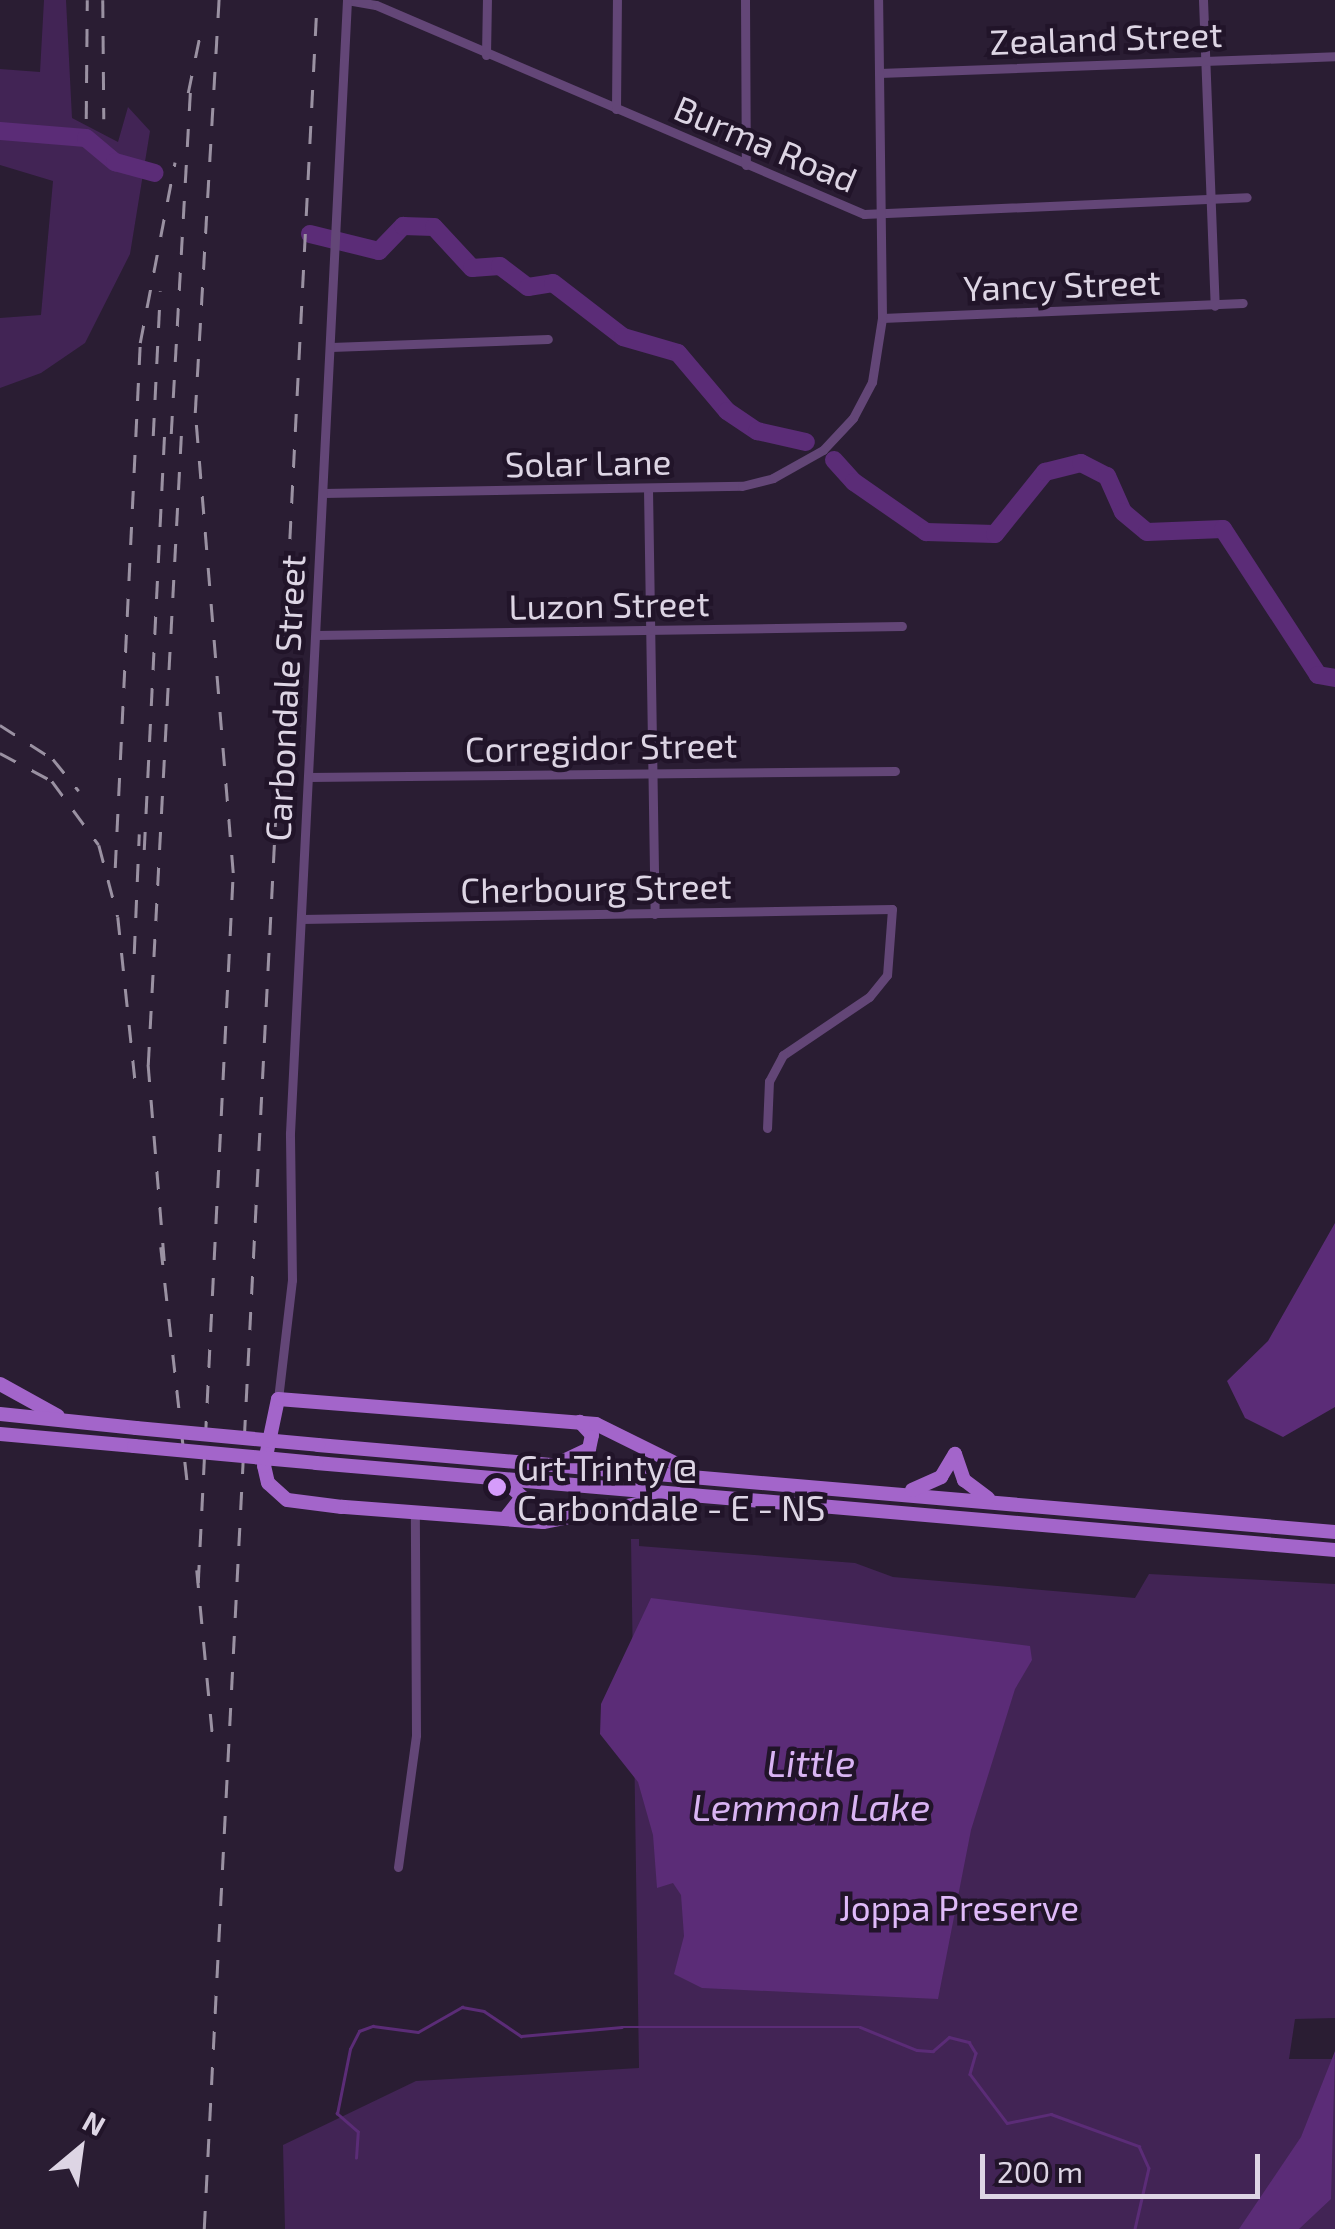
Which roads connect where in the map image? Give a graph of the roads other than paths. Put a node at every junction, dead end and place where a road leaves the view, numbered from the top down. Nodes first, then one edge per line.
1 (347, 0) edge
2 (487, 0) edge
3 (617, 0) edge
4 (745, 0) edge
5 (878, 0) edge
6 (1203, 0) edge
7 (486, 56) junction
8 (1335, 56) edge
9 (1207, 62) junction
10 (880, 73) junction
11 (616, 109) junction
12 (746, 165) junction
13 (1247, 197) dead end
14 (1212, 198) junction
15 (880, 214) junction
16 (1243, 303) dead end
17 (1215, 306) junction
18 (882, 318) junction
19 (548, 339) dead end
20 (331, 346) junction
21 (648, 489) junction
22 (323, 494) junction
23 (902, 626) dead end
24 (649, 631) junction
25 (316, 636) junction
26 (895, 770) dead end
27 (652, 773) junction
28 (308, 777) junction
29 (655, 914) junction
30 (301, 920) junction
31 (767, 1128) dead end
32 (0, 1384) edge
33 (278, 1399) junction
34 (0, 1414) edge
35 (67, 1420) junction
36 (580, 1422) junction
37 (0, 1434) edge
38 (18, 1436) junction
39 (0, 1442) edge
40 (554, 1464) junction
41 (704, 1474) junction
42 (501, 1480) junction
43 (905, 1492) junction
44 (689, 1495) junction
45 (949, 1496) junction
46 (994, 1501) junction
47 (880, 1510) junction
48 (415, 1513) junction
49 (507, 1516) junction
50 (1335, 1532) edge
51 (1335, 1550) edge
52 (398, 1867) dead end

1 - 7 street, Burma Road
1 - 20 street, Carbondale Street
2 - 7 street
3 - 11 street
4 - 12 street
5 - 10 street
6 - 9 street
7 - 11 street, Burma Road
8 - 9 street, Zealand Street
9 - 10 street, Zealand Street
9 - 14 street
10 - 15 street
11 - 12 street, Burma Road
12 - 15 street, Burma Road
13 - 14 street, Burma Road
14 - 15 street, Burma Road
14 - 17 street
15 - 18 street
16 - 17 street, Yancy Street
17 - 18 street, Yancy Street
18 - 21 street, Solar Lane
19 - 20 street
20 - 22 street, Carbondale Street
21 - 22 street, Solar Lane
21 - 24 street
22 - 25 street, Carbondale Street
23 - 24 street, Luzon Street
24 - 25 street, Luzon Street
24 - 27 street
25 - 28 street, Carbondale Street
26 - 27 street, Corregidor Street
27 - 28 street, Corregidor Street
27 - 29 street
28 - 30 street, Carbondale Street
29 - 30 street, Cherbourg Street
29 - 31 street, Cherbourg Street
30 - 33 street, Carbondale Street
32 - 35 main road
33 - 36 main road
33 - 48 main road
34 - 35 main road
35 - 40 main road, bridge
36 - 40 main road
36 - 41 main road
37 - 38 main road
38 - 39 main road
38 - 42 main road, bridge
40 - 41 main road
41 - 43 main road
42 - 44 main road
42 - 49 main road
43 - 45 main road
43 - 46 main road
44 - 47 main road
44 - 49 main road
45 - 46 main road
45 - 47 main road
46 - 50 main road
47 - 51 main road
48 - 49 main road
48 - 52 street

